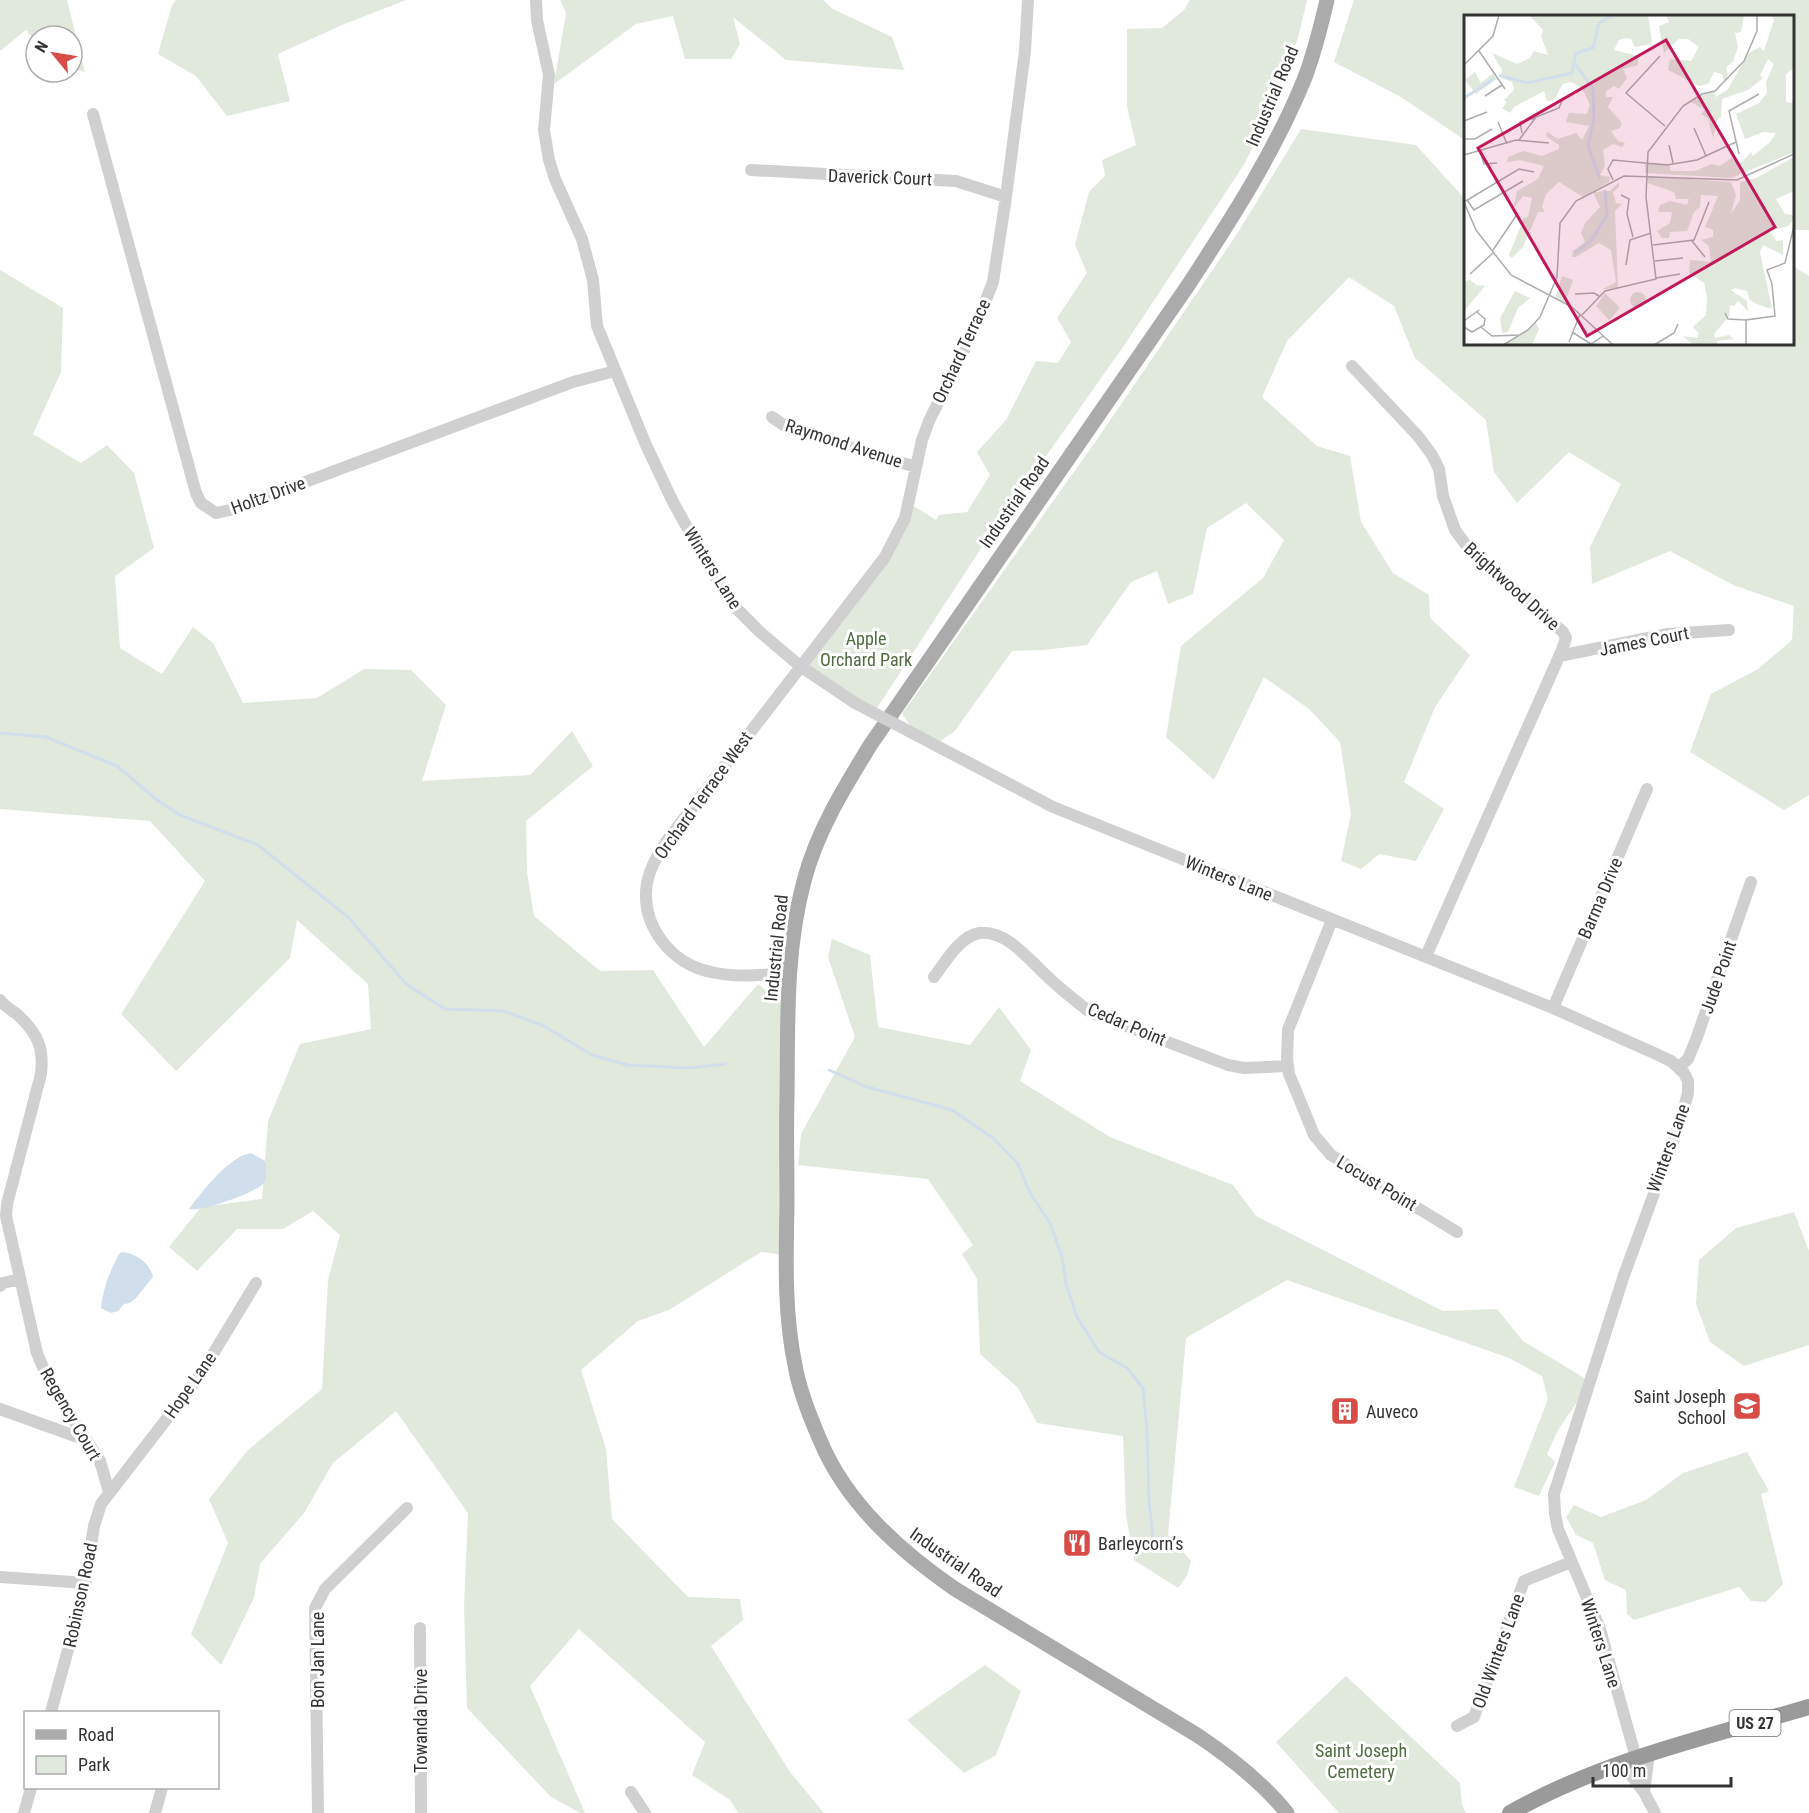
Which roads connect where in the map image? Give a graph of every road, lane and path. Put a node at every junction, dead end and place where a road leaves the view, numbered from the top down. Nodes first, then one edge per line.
1 (536, 0) edge
2 (1028, 0) edge
3 (1327, 0) edge
4 (93, 114) dead end
5 (751, 170) dead end
6 (1006, 197) junction
7 (1352, 366) dead end
8 (615, 371) junction
9 (772, 417) dead end
10 (916, 466) junction
11 (1728, 630) dead end
12 (1559, 656) junction
13 (800, 666) junction
14 (1647, 789) dead end
15 (1751, 882) dead end
16 (1332, 920) junction
17 (1426, 956) junction
18 (789, 974) junction
19 (934, 977) dead end
20 (0, 1000) edge
21 (1553, 1008) junction
22 (1288, 1066) junction
23 (1679, 1067) junction
24 (1457, 1232) dead end
25 (20, 1279) junction
26 (256, 1283) dead end
27 (0, 1286) edge
28 (0, 1409) edge
29 (86, 1440) junction
30 (117, 1481) joint
31 (109, 1492) junction
32 (407, 1508) dead end
33 (1571, 1562) junction
34 (0, 1577) edge
35 (86, 1583) junction
36 (420, 1628) dead end
37 (1809, 1707) edge
38 (52, 1711) edge
39 (1457, 1726) dead end
40 (1636, 1758) junction
41 (31, 1789) edge
42 (162, 1789) edge
43 (631, 1792) dead end
44 (1644, 1792) junction
45 (24, 1813) edge
46 (155, 1813) edge
47 (318, 1813) edge
48 (421, 1813) edge
49 (645, 1813) edge
50 (1287, 1813) edge
51 (1510, 1813) edge
52 (1655, 1813) edge

1 - 8 street, Winters Lane
2 - 6 street, Orchard Terrace
3 - 18 main road, Industrial Road
4 - 8 street, Holtz Drive
5 - 6 street, Daverick Court
6 - 10 street, Orchard Terrace
7 - 12 street, Brightwood Drive
8 - 13 street, Winters Lane
9 - 10 street, Raymond Avenue
10 - 13 street, Orchard Terrace
11 - 12 street, James Court
12 - 17 street, Brightwood Drive
13 - 16 street, Winters Lane, bridge
13 - 18 street, Orchard Terrace West
14 - 21 street, Barma Drive
15 - 23 street, Jude Point
16 - 17 street, Winters Lane
16 - 22 street, Locust Point
17 - 21 street, Winters Lane
18 - 50 main road, Industrial Road
19 - 22 street, Cedar Point
20 - 25 street, Regency Court
21 - 23 street, Winters Lane
22 - 24 street, Locust Point
23 - 33 street, Winters Lane
25 - 27 street
25 - 29 street, Regency Court
26 - 30 street, Hope Lane
28 - 29 street
29 - 31 street, Regency Court
30 - 31 street, Robinson Road
31 - 35 street, Robinson Road
32 - 47 street, Bon Jan Lane
33 - 39 street, Old Winters Lane
33 - 40 street, Winters Lane
34 - 35 street
35 - 38 street, Robinson Road
36 - 48 street, Towanda Drive
37 - 40 highway, US 27
40 - 44 street
40 - 44 street
40 - 51 highway, US 27
41 - 45 street
42 - 46 street
43 - 49 street
44 - 52 street

